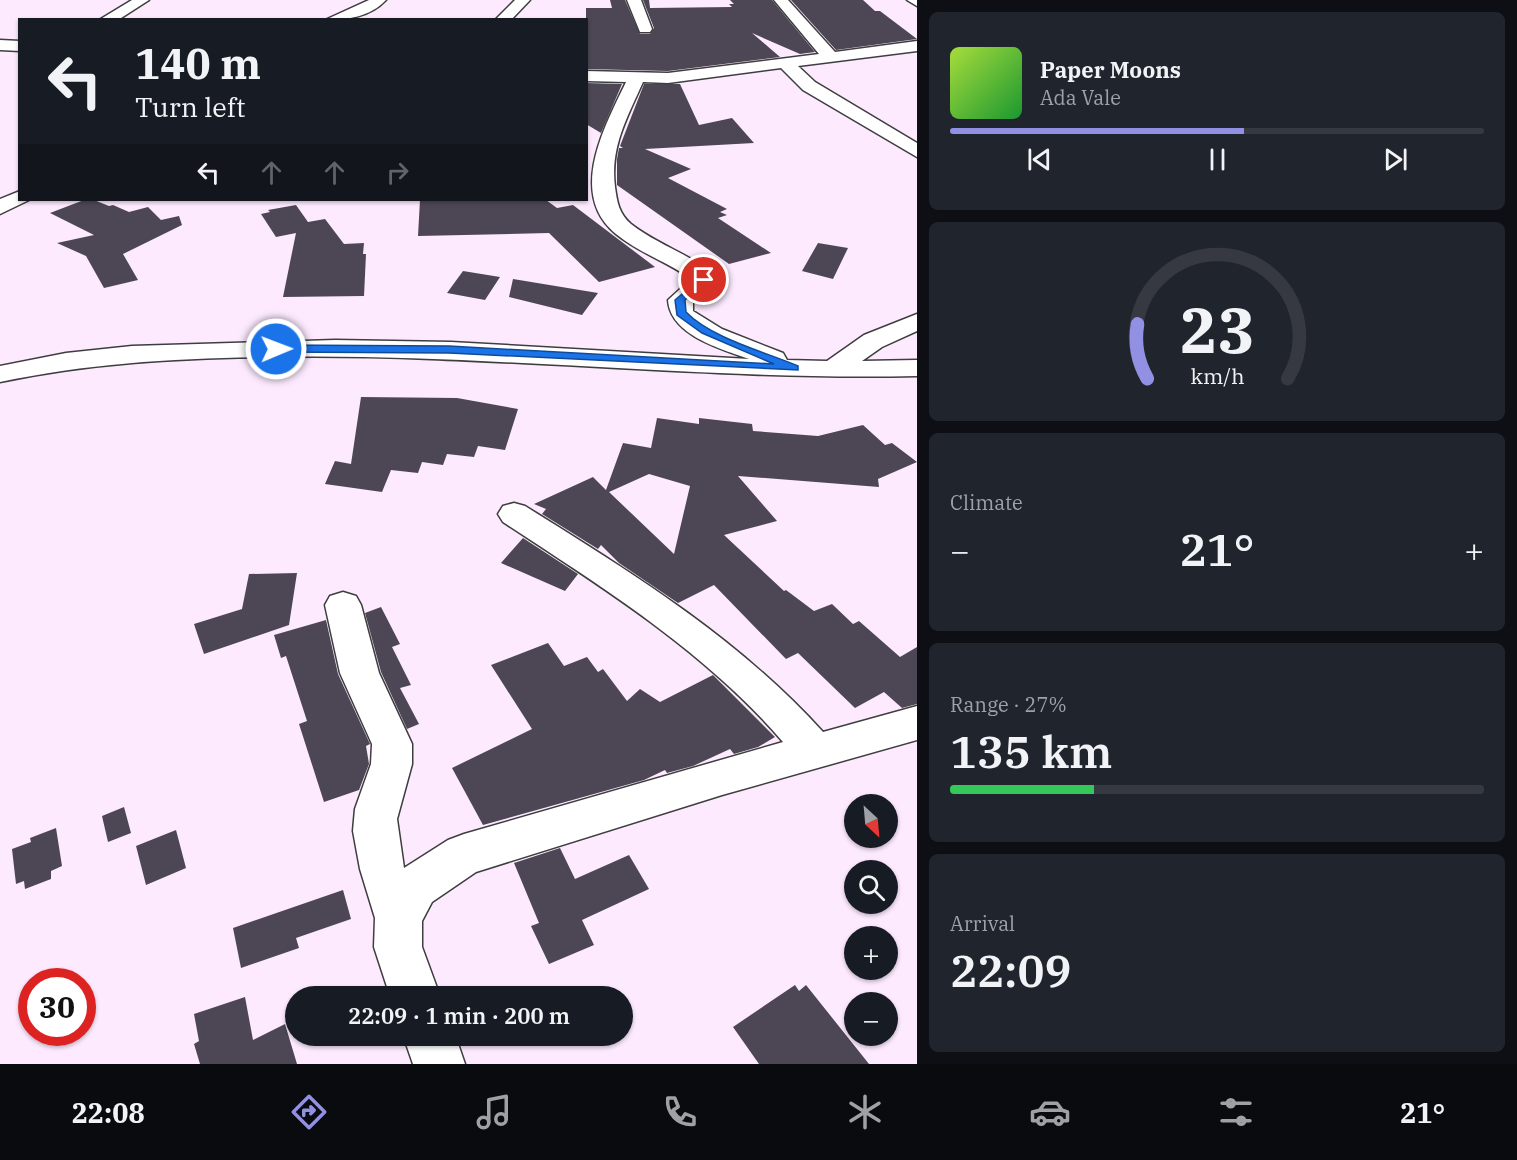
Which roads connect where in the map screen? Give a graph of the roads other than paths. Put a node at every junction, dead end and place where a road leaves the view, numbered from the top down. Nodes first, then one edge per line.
1 (142, 0) edge
2 (379, 0) edge
3 (523, 0) edge
4 (634, 0) edge
5 (782, 0) edge
6 (110, 18) edge
7 (338, 18) edge
8 (504, 18) edge
9 (645, 29) dead end
10 (0, 45) edge
11 (18, 46) edge
12 (917, 46) edge
13 (831, 58) junction
14 (784, 62) junction
15 (588, 76) edge
16 (636, 79) junction
17 (917, 151) edge
18 (18, 198) edge
19 (0, 208) edge
20 (917, 322) edge
21 (62, 360) junction
22 (0, 363) edge
23 (794, 368) junction
24 (917, 368) edge
25 (832, 370) junction
26 (0, 374) edge
27 (514, 514) dead end
28 (343, 606) dead end
29 (917, 723) edge
30 (814, 750) junction
31 (398, 918) junction
32 (412, 986) edge
33 (433, 1046) edge
34 (439, 1064) edge

1 - 6 street
2 - 7 street
3 - 8 street
4 - 9 street
5 - 13 street
10 - 11 street
12 - 13 street
13 - 14 street
14 - 16 street
14 - 17 street
15 - 16 street
16 - 23 street
18 - 19 street
20 - 25 street
21 - 22 street
21 - 23 street
21 - 26 street
23 - 25 street
24 - 25 street
27 - 30 street
28 - 31 street
29 - 30 street
30 - 31 street
31 - 32 street
33 - 34 street

